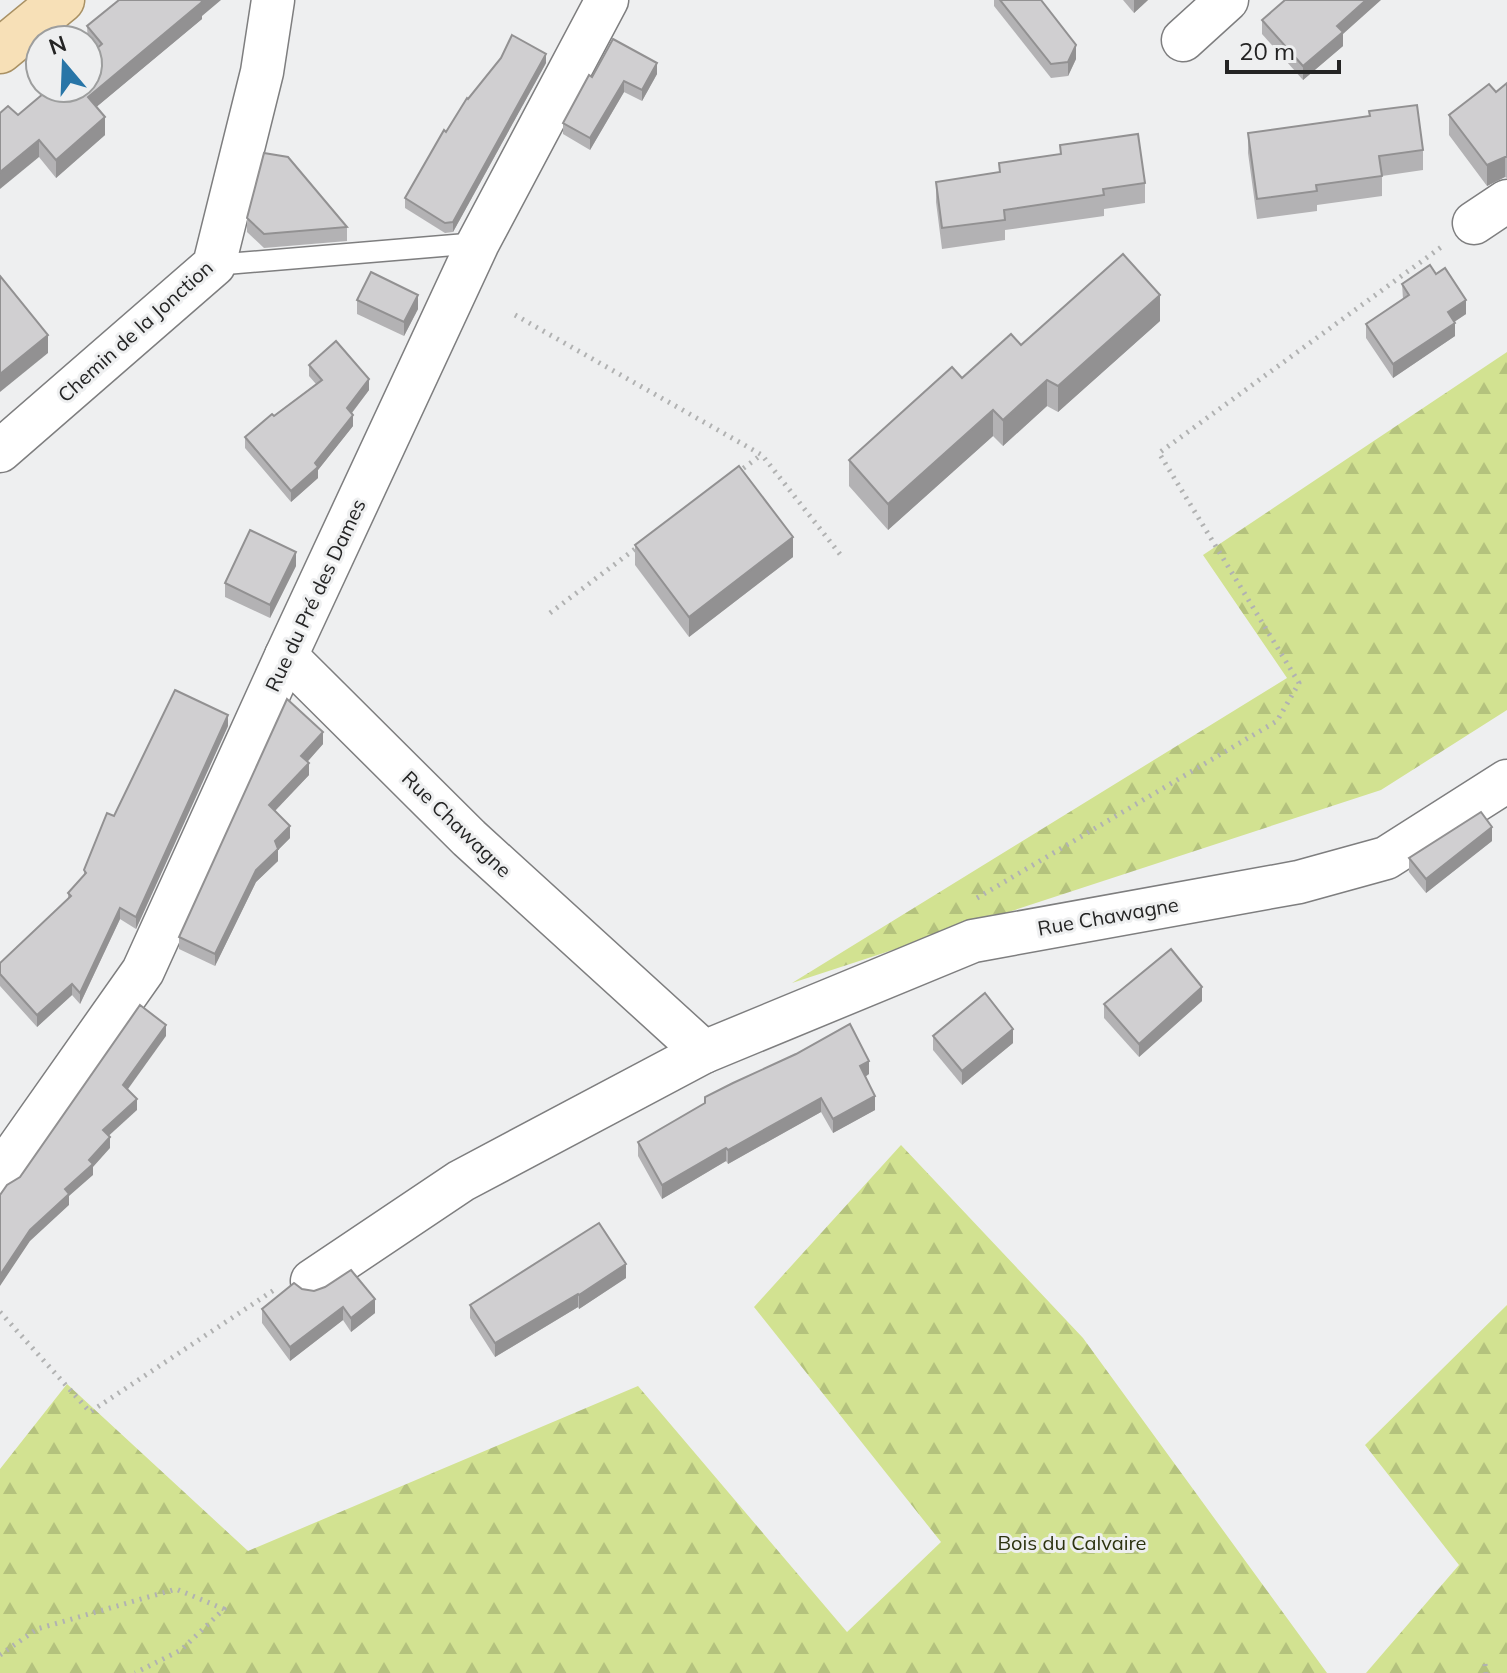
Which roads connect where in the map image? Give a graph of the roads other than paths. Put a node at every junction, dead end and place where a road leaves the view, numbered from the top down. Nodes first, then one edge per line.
1 (62, 0) edge
2 (273, 0) edge
3 (607, 0) edge
4 (1227, 0) edge
5 (1183, 40) dead end
6 (0, 51) edge
7 (478, 243) junction
8 (214, 265) junction
9 (0, 451) edge
10 (286, 656) junction
11 (1507, 781) edge
12 (704, 1052) junction
13 (0, 1174) edge
14 (298, 1282) edge

1 - 6 main road
2 - 8 street, Chemin de la Jonction
3 - 7 street, Rue du Pré des Dames
4 - 5 street
7 - 8 lane
7 - 10 street, Rue du Pré des Dames
8 - 9 street, Chemin de la Jonction
10 - 12 street, Rue Chawagne
10 - 13 street, Rue du Pré des Dames
11 - 12 street, Rue Chawagne
12 - 14 street, Rue Chawagne

